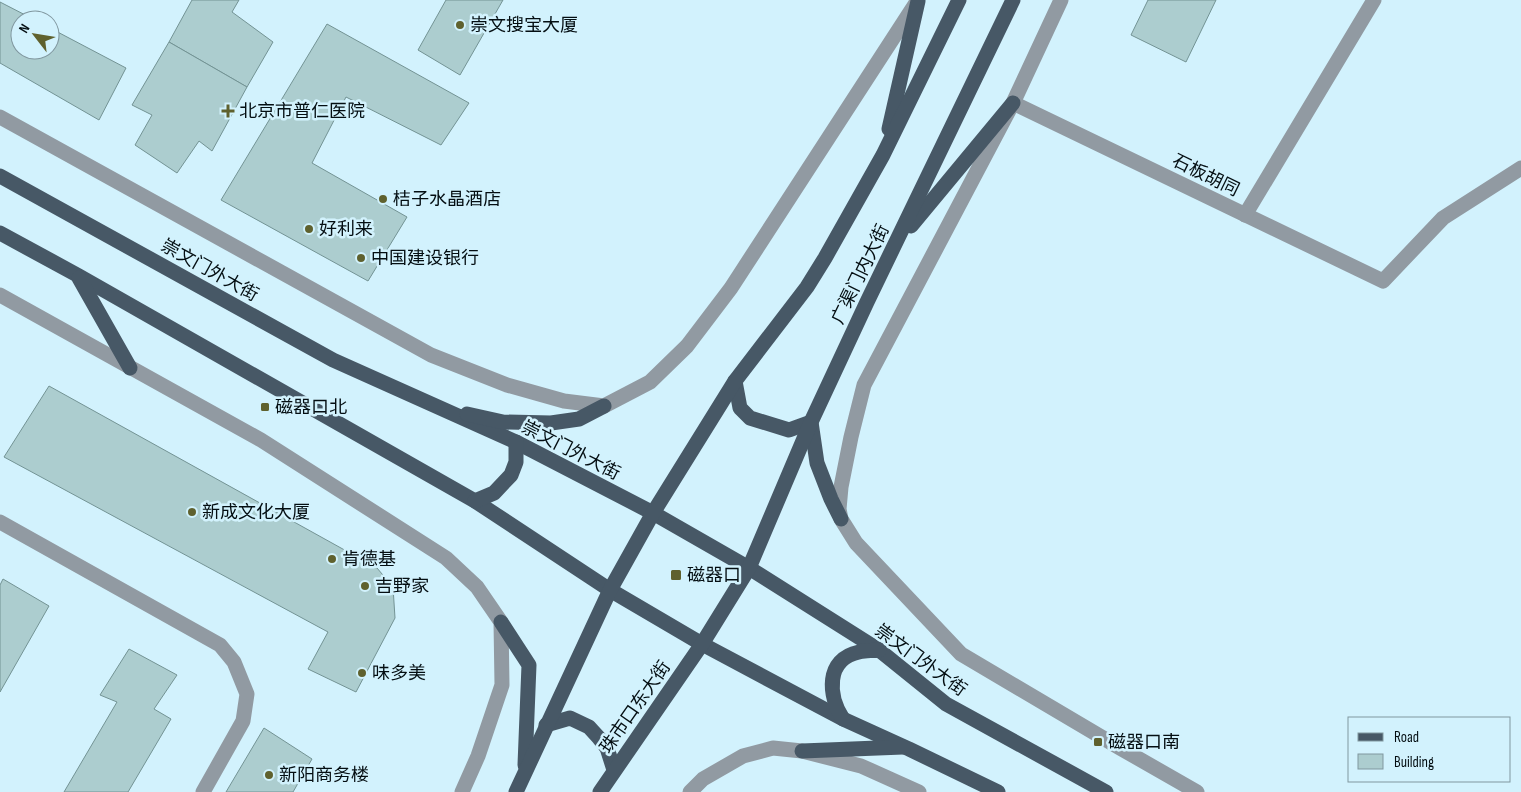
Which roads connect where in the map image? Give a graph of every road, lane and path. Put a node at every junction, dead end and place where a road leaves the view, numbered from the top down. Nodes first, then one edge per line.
1 (918, 0) edge
2 (959, 0) edge
3 (1013, 0) edge
4 (1062, 0) edge
5 (1374, 0) edge
6 (1013, 103) junction
7 (0, 117) edge
8 (883, 155) junction
9 (1521, 168) edge
10 (0, 176) edge
11 (1245, 215) junction
12 (0, 234) edge
13 (896, 245) junction
14 (79, 276) junction
15 (0, 295) edge
16 (130, 368) junction
17 (735, 382) junction
18 (604, 406) junction
19 (437, 407) junction
20 (811, 422) junction
21 (516, 442) junction
22 (475, 501) junction
23 (653, 514) junction
24 (841, 519) junction
25 (0, 522) edge
26 (749, 568) junction
27 (610, 590) junction
28 (501, 622) junction
29 (702, 644) junction
30 (879, 650) junction
31 (843, 719) junction
32 (546, 725) junction
33 (906, 747) junction
34 (802, 751) junction
35 (614, 770) junction
36 (524, 774) junction
37 (915, 791) edge
38 (203, 792) edge
39 (462, 792) edge
40 (516, 792) edge
41 (600, 792) edge
42 (690, 792) edge
43 (998, 792) edge
44 (1106, 792) edge
45 (1197, 792) edge

1 - 8 main road
1 - 18 street
2 - 8 main road, 广渠门内大街
3 - 13 main road, 广渠门内大街
4 - 6 street
5 - 11 street
6 - 11 street, 石板胡同
6 - 13 main road
6 - 24 street
7 - 18 street, 崇文门外大街
8 - 17 main road, 广渠门内大街
9 - 11 street, 石板胡同
10 - 19 main road, 崇文门外大街
12 - 14 main road
13 - 20 main road, 广渠门内大街
14 - 16 main road
14 - 22 main road
15 - 16 street
16 - 28 street
17 - 20 main road
17 - 23 main road, 广渠门内大街
18 - 19 main road
19 - 21 main road, 崇文门外大街
20 - 24 main road
20 - 26 main road, 广渠门内大街
21 - 22 main road
21 - 23 main road, 崇文门外大街
22 - 27 main road
23 - 26 main road, 崇文门外大街
23 - 27 main road, 广渠门内大街
24 - 45 street
25 - 38 street
26 - 29 main road, 珠市口东大街
26 - 30 main road, 崇文门外大街
27 - 29 main road
27 - 32 main road, 广渠门内大街
28 - 36 main road
28 - 39 street
29 - 31 main road
29 - 35 main road, 珠市口东大街
30 - 31 main road
30 - 44 main road, 崇文门外大街
31 - 33 main road
32 - 35 main road
32 - 36 main road, 广渠门内大街
33 - 34 main road
33 - 43 main road
34 - 37 street
34 - 42 street
35 - 41 main road, 珠市口东大街
36 - 40 main road

